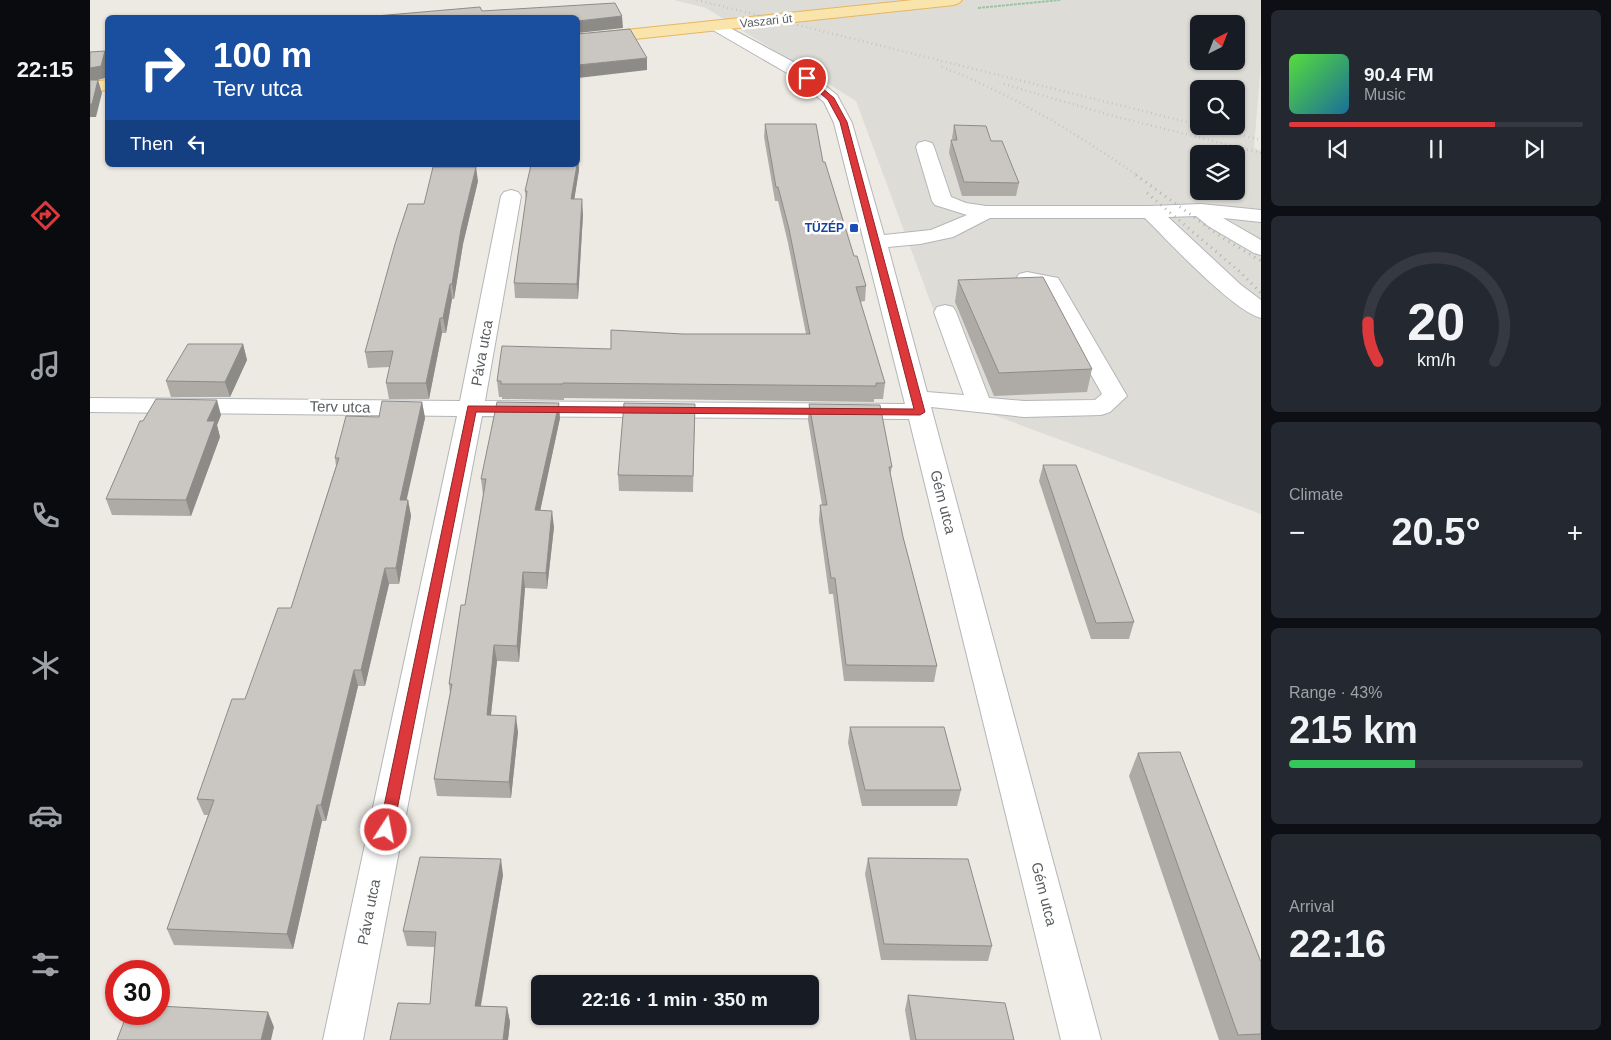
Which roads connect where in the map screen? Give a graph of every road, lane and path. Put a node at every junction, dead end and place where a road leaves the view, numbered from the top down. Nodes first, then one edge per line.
1 (954, 0) edge
2 (717, 26) junction
3 (580, 40) edge
4 (105, 85) edge
5 (90, 87) edge
6 (925, 147) dead end
7 (511, 196) dead end
8 (1201, 210) junction
9 (986, 212) junction
10 (1150, 212) junction
11 (1261, 216) edge
12 (876, 242) junction
13 (1261, 249) edge
14 (1027, 279) edge
15 (1261, 311) edge
16 (945, 312) dead end
17 (979, 404) junction
18 (90, 405) edge
19 (918, 405) junction
20 (471, 409) junction
21 (343, 1040) edge
22 (1081, 1040) edge

1 - 2 main road, Vaszari út
2 - 3 main road, Vaszari út
2 - 12 street, Gém utca
4 - 5 main road
6 - 9 street
7 - 20 street, Páva utca
8 - 10 street
8 - 11 street
8 - 13 street
9 - 10 street
9 - 12 street
10 - 15 street
12 - 19 street, Gém utca
14 - 17 street, Terv utca
16 - 17 street
17 - 19 street, Terv utca
18 - 20 street, Terv utca
19 - 20 street, Terv utca
19 - 22 street, Gém utca
20 - 21 street, Páva utca

